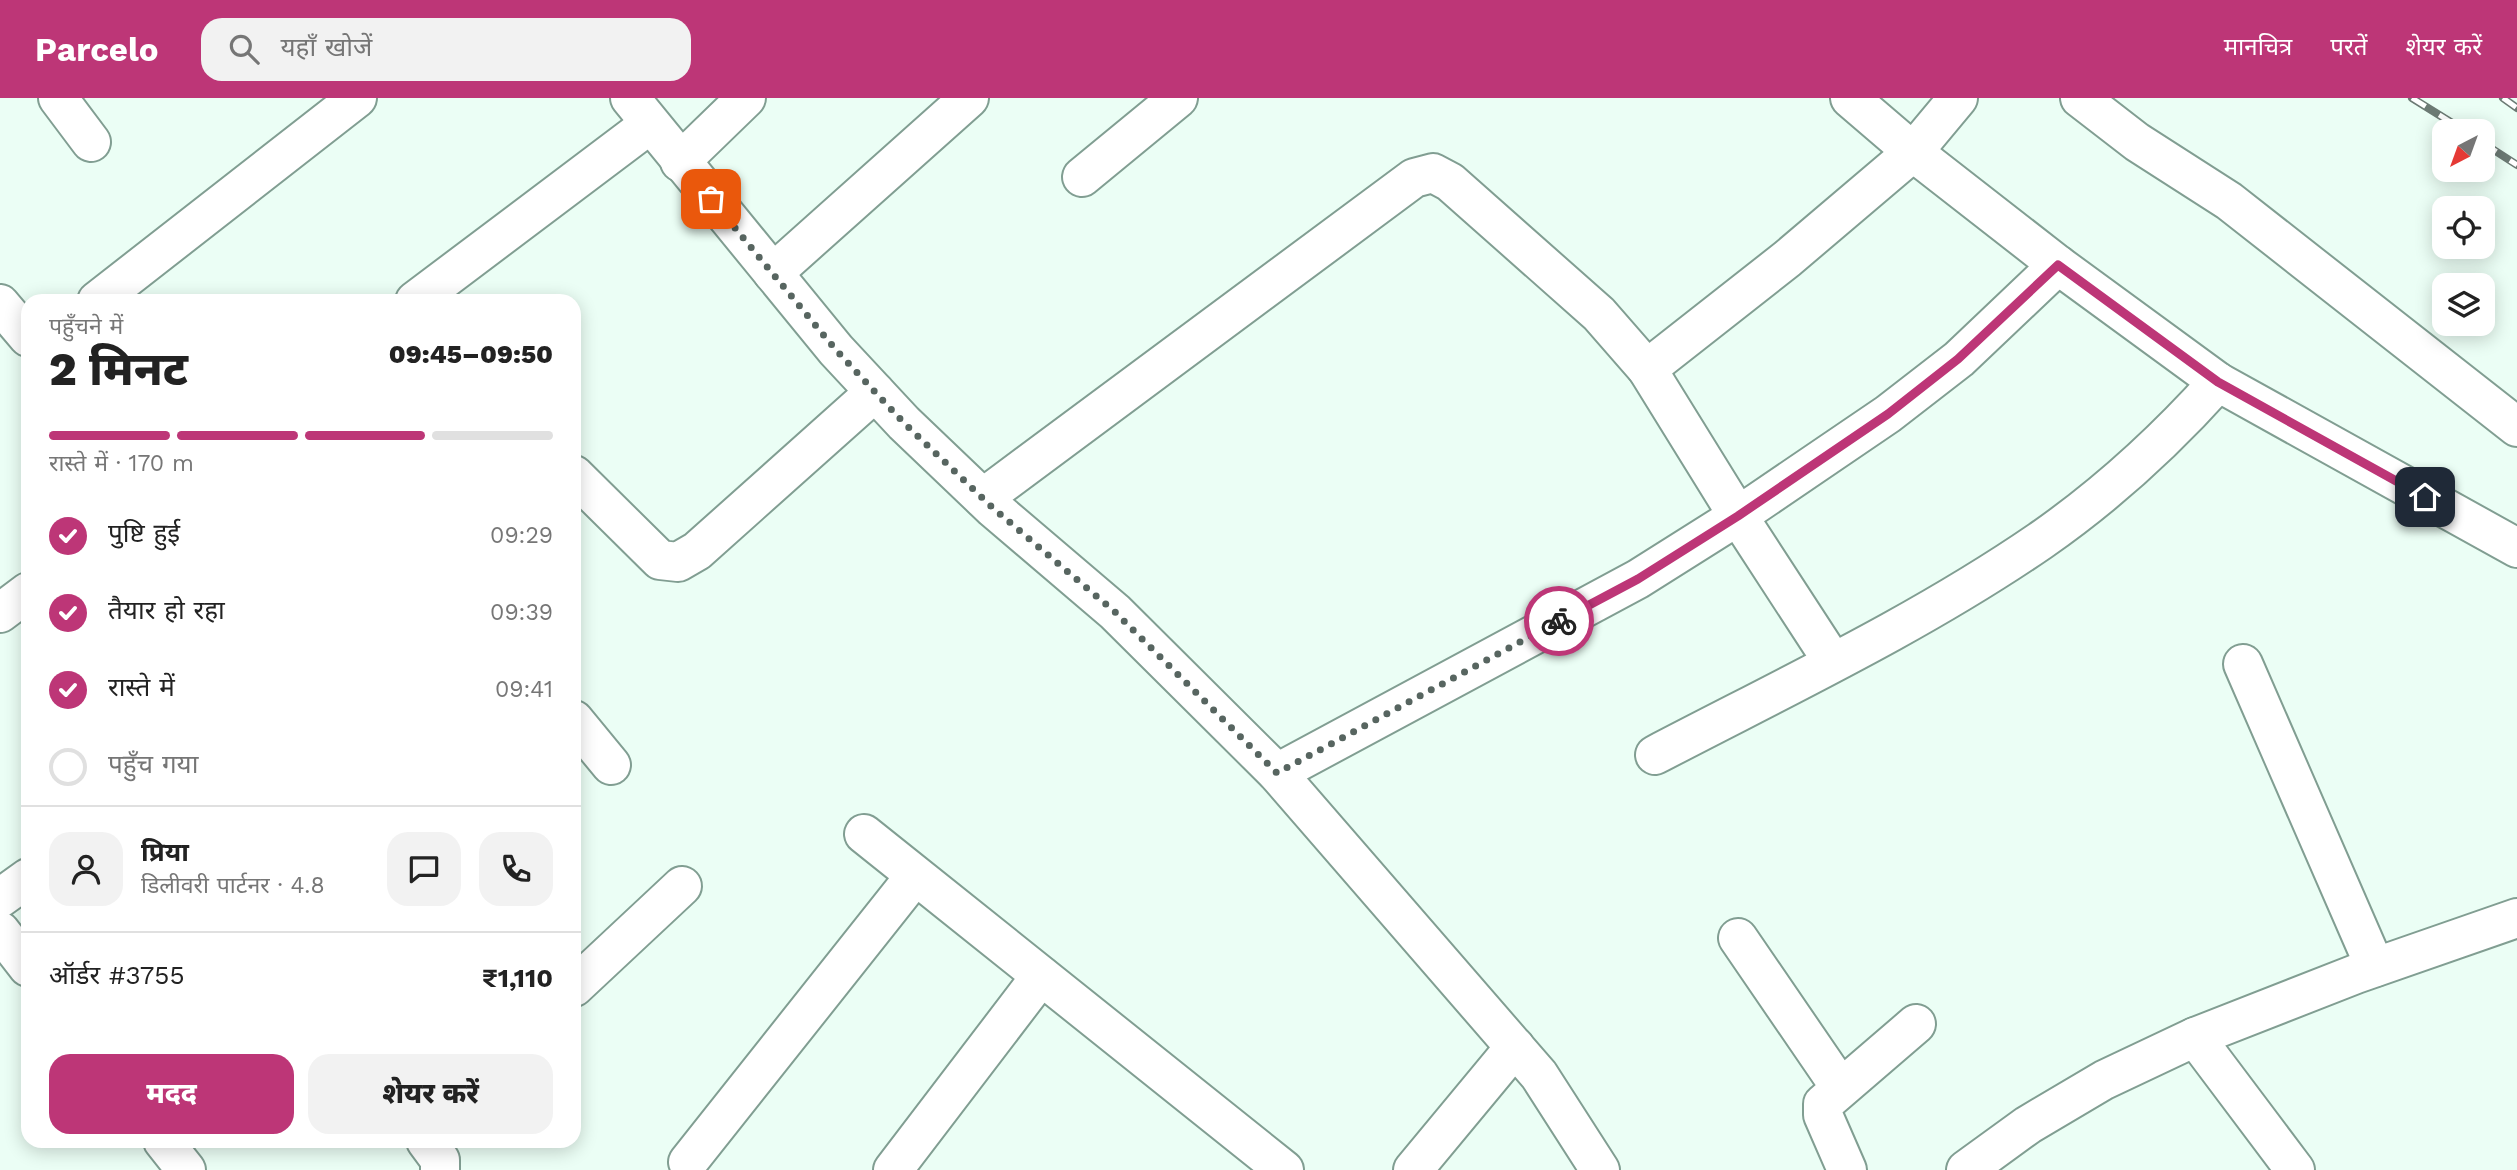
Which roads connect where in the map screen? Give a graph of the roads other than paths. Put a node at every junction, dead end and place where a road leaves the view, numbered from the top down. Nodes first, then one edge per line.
1 (58, 98) edge
2 (357, 98) edge
3 (746, 98) edge
4 (969, 98) edge
5 (1178, 98) edge
6 (1850, 98) edge
7 (1958, 98) edge
8 (2080, 98) edge
9 (640, 111) edge
10 (91, 142) dead end
11 (1913, 152) junction
12 (680, 162) junction
13 (1082, 177) dead end
14 (2058, 265) junction
15 (773, 273) junction
16 (106, 294) edge
17 (423, 294) edge
18 (0, 303) edge
19 (21, 328) edge
20 (1647, 369) junction
21 (2218, 382) junction
22 (875, 392) junction
23 (2517, 427) edge
24 (581, 482) edge
25 (983, 498) junction
26 (1738, 516) junction
27 (2517, 548) edge
28 (1833, 662) junction
29 (2243, 664) dead end
30 (581, 729) edge
31 (1655, 755) dead end
32 (611, 765) dead end
33 (1277, 773) junction
34 (864, 834) dead end
35 (915, 876) junction
36 (21, 883) edge
37 (682, 886) dead end
38 (0, 898) edge
39 (2513, 930) edge
40 (0, 931) edge
41 (1738, 938) dead end
42 (21, 958) edge
43 (2375, 967) junction
44 (1041, 976) junction
45 (581, 980) edge
46 (1916, 1024) dead end
47 (2195, 1038) junction
48 (1515, 1046) junction
49 (1840, 1087) junction
50 (169, 1148) edge
51 (431, 1148) edge
52 (688, 1162) dead end
53 (186, 1170) edge
54 (440, 1170) edge
55 (893, 1170) edge
56 (1284, 1170) edge
57 (1413, 1170) edge
58 (1600, 1170) edge
59 (1847, 1170) edge
60 (1966, 1170) edge
61 (2295, 1170) edge

1 - 10 street
2 - 16 street
3 - 12 street
4 - 15 street
5 - 13 street
6 - 11 street
7 - 11 street
8 - 23 street
9 - 12 street
9 - 17 street
11 - 14 street
11 - 20 street
12 - 15 street
14 - 21 street
14 - 26 street
15 - 22 street
18 - 19 street
20 - 25 street
20 - 26 street
21 - 27 street
21 - 28 street
22 - 24 street
22 - 25 street
25 - 33 street
26 - 28 street
26 - 33 street
28 - 31 street
29 - 43 street
30 - 32 street
33 - 48 street
34 - 35 street
35 - 44 street
35 - 52 street
36 - 38 street
37 - 45 street
39 - 43 street
40 - 42 street
41 - 49 street
43 - 47 street
44 - 55 street
44 - 56 street
46 - 49 street
47 - 60 street
47 - 61 street
48 - 57 street
48 - 58 street
49 - 59 street
50 - 53 street
51 - 54 street

